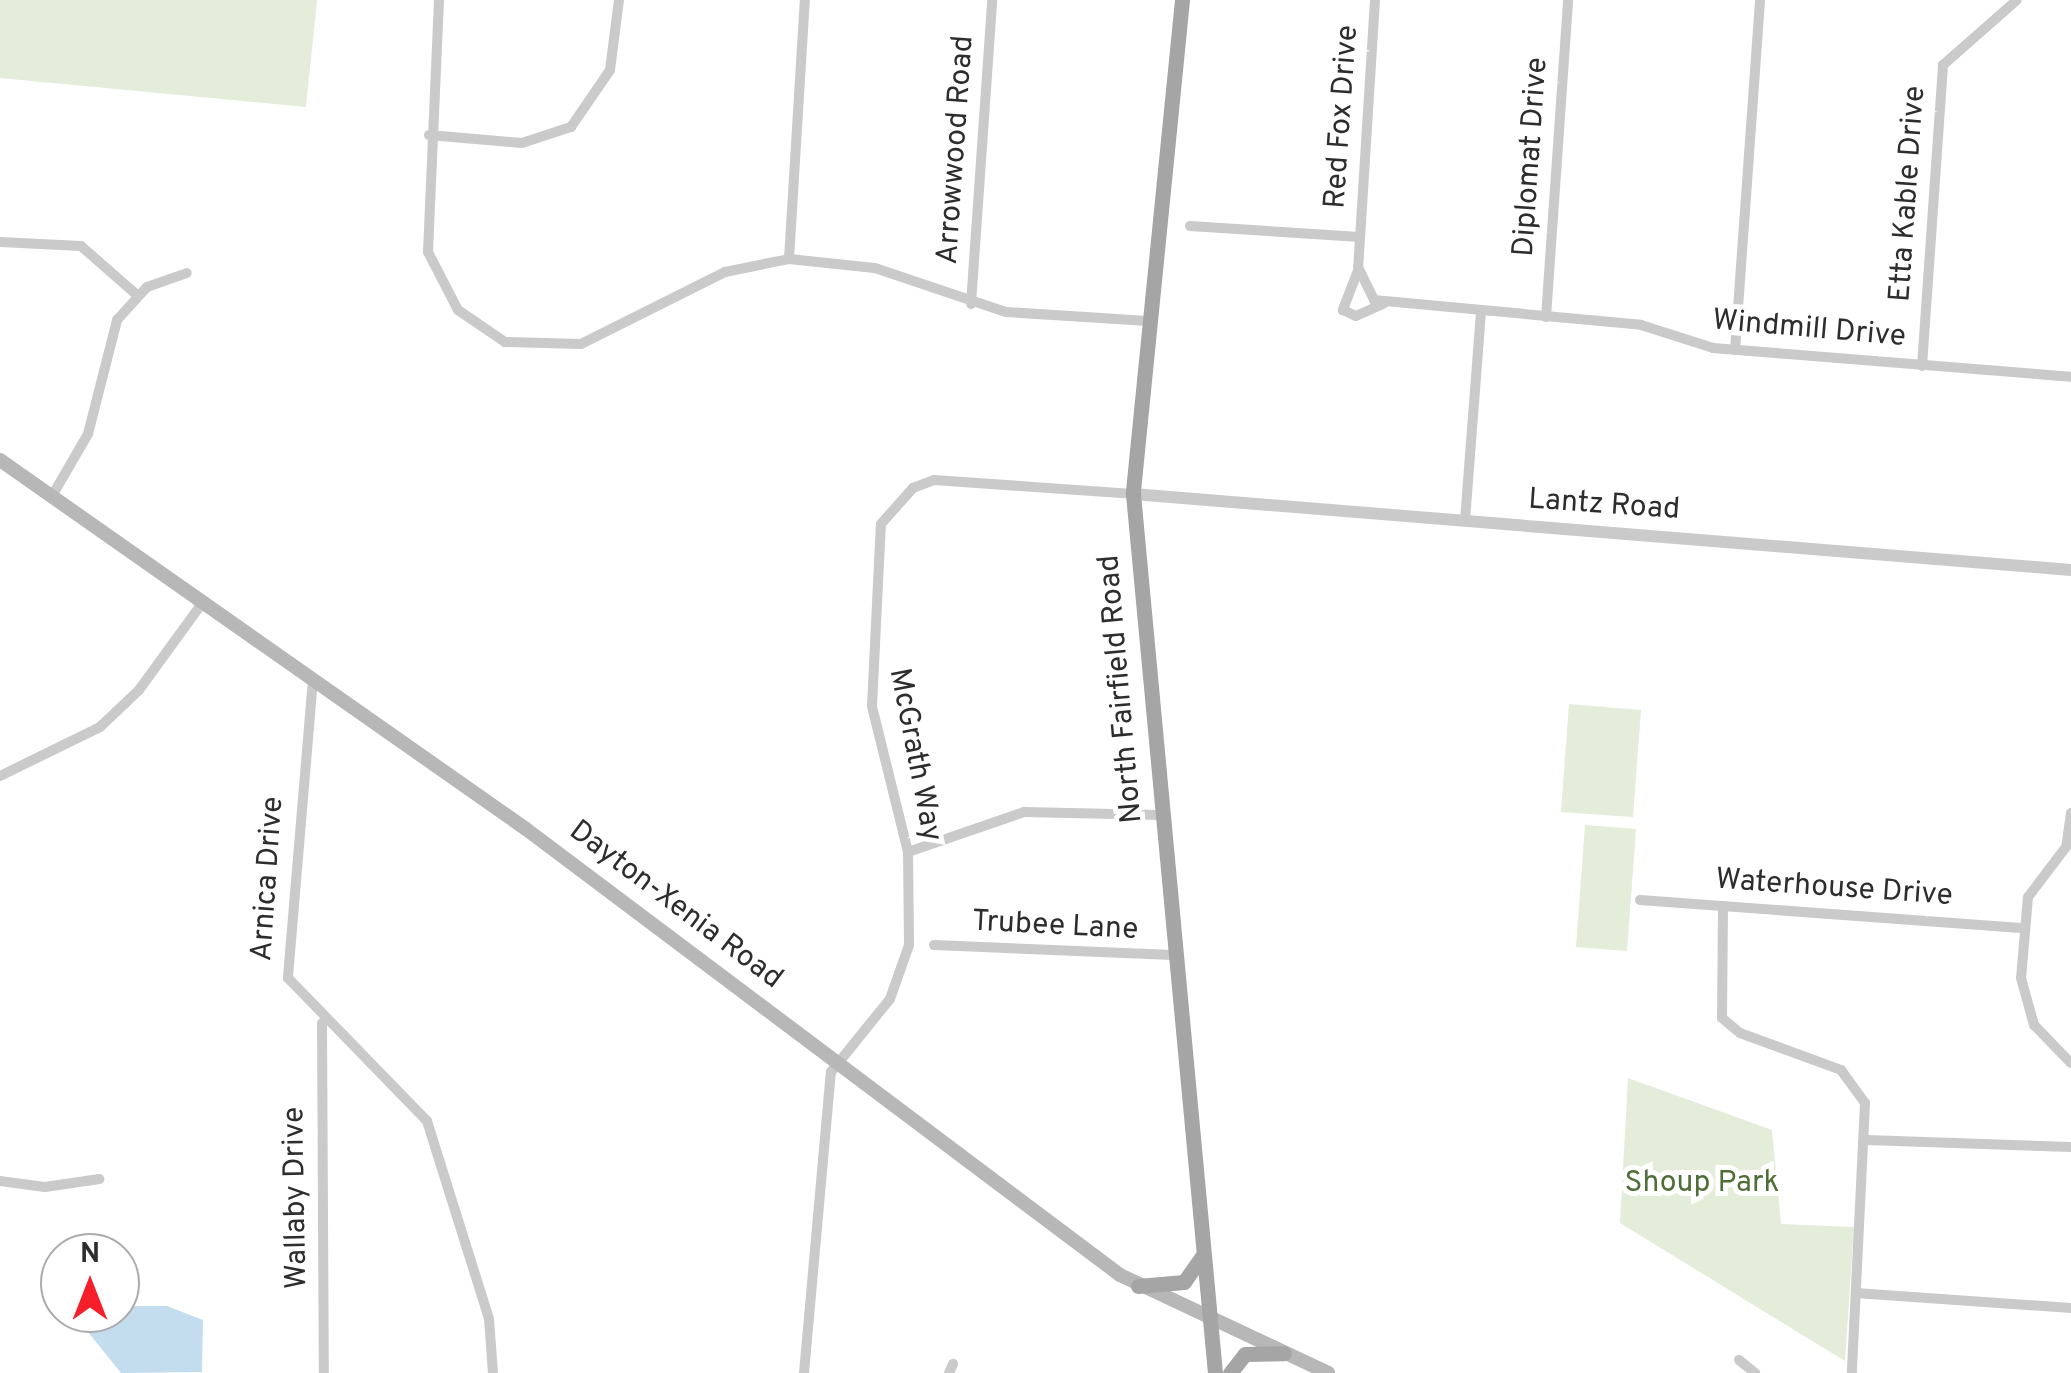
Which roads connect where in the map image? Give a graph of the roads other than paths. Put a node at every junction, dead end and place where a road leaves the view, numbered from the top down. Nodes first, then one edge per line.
1 (439, 0) edge
2 (619, 0) edge
3 (805, 0) edge
4 (992, 0) edge
5 (1182, 0) edge
6 (1376, 0) edge
7 (1568, 0) edge
8 (1760, 0) edge
9 (2016, 0) edge
10 (429, 136) junction
11 (1190, 226) dead end
12 (1360, 238) junction
13 (0, 242) edge
14 (789, 258) junction
15 (1358, 267) junction
16 (187, 272) dead end
17 (138, 294) junction
18 (972, 304) junction
19 (1384, 304) junction
20 (1481, 311) junction
21 (1546, 316) junction
22 (1148, 321) junction
23 (1736, 350) junction
24 (1922, 366) junction
25 (2071, 377) edge
26 (0, 460) edge
27 (1133, 494) junction
28 (52, 496) junction
29 (1465, 520) junction
30 (2071, 570) edge
31 (202, 602) junction
32 (312, 679) junction
33 (0, 776) edge
34 (2071, 813) edge
35 (1161, 815) junction
36 (908, 852) junction
37 (1640, 900) dead end
38 (1723, 906) junction
39 (2024, 928) junction
40 (934, 945) dead end
41 (1174, 956) junction
42 (322, 1023) junction
43 (2071, 1063) edge
44 (837, 1064) junction
45 (1866, 1140) junction
46 (2071, 1147) edge
47 (99, 1179) dead end
48 (0, 1181) edge
49 (1203, 1255) junction
50 (1138, 1286) junction
51 (1856, 1292) junction
52 (2071, 1308) edge
53 (1210, 1319) junction
54 (1284, 1353) junction
55 (1739, 1360) dead end
56 (324, 1373) edge
57 (492, 1373) edge
58 (804, 1373) edge
59 (1215, 1373) edge
60 (1230, 1373) edge
61 (1328, 1373) edge
62 (1755, 1373) edge
63 (1852, 1373) edge

1 - 10 street
2 - 10 street
3 - 14 street
4 - 18 street, Arrowwood Road
5 - 22 main road, North Fairfield Road
6 - 12 street, Red Fox Drive
7 - 21 street, Diplomat Drive
8 - 23 street
9 - 24 street, Etta Kable Drive
10 - 14 street
11 - 12 street
12 - 15 street
13 - 17 street
14 - 18 street
15 - 19 street
15 - 19 street
16 - 17 street
17 - 28 street
18 - 22 street
19 - 20 street, Windmill Drive
20 - 21 street, Windmill Drive
20 - 29 street
21 - 23 street, Windmill Drive
22 - 27 main road, North Fairfield Road
23 - 24 street, Windmill Drive
24 - 25 street, Windmill Drive
26 - 28 main road, Dayton-Xenia Road
27 - 29 street, Lantz Road
27 - 35 main road, North Fairfield Road
27 - 36 street, McGrath Way
28 - 31 main road, Dayton-Xenia Road
29 - 30 street, Lantz Road
31 - 32 main road, Dayton-Xenia Road
31 - 33 street
32 - 42 street, Arnica Drive
32 - 44 main road, Dayton-Xenia Road
34 - 39 street
35 - 36 street
35 - 41 main road, North Fairfield Road
36 - 44 street, McGrath Way
37 - 38 street, Waterhouse Drive
38 - 39 street, Waterhouse Drive
38 - 45 street
39 - 43 street
40 - 41 street, Trubee Lane
41 - 49 main road, North Fairfield Road
42 - 56 street, Wallaby Drive
42 - 57 street, Arnica Drive
44 - 50 main road, Dayton-Xenia Road
44 - 58 street
45 - 46 street
45 - 51 street
47 - 48 street
49 - 50 main road
49 - 53 main road, North Fairfield Road
50 - 53 main road, Dayton-Xenia Road
51 - 52 street
51 - 63 street
53 - 54 main road, Dayton-Xenia Road
53 - 59 main road, North Fairfield Road
54 - 60 main road
54 - 61 main road, Dayton-Xenia Road
55 - 62 street

